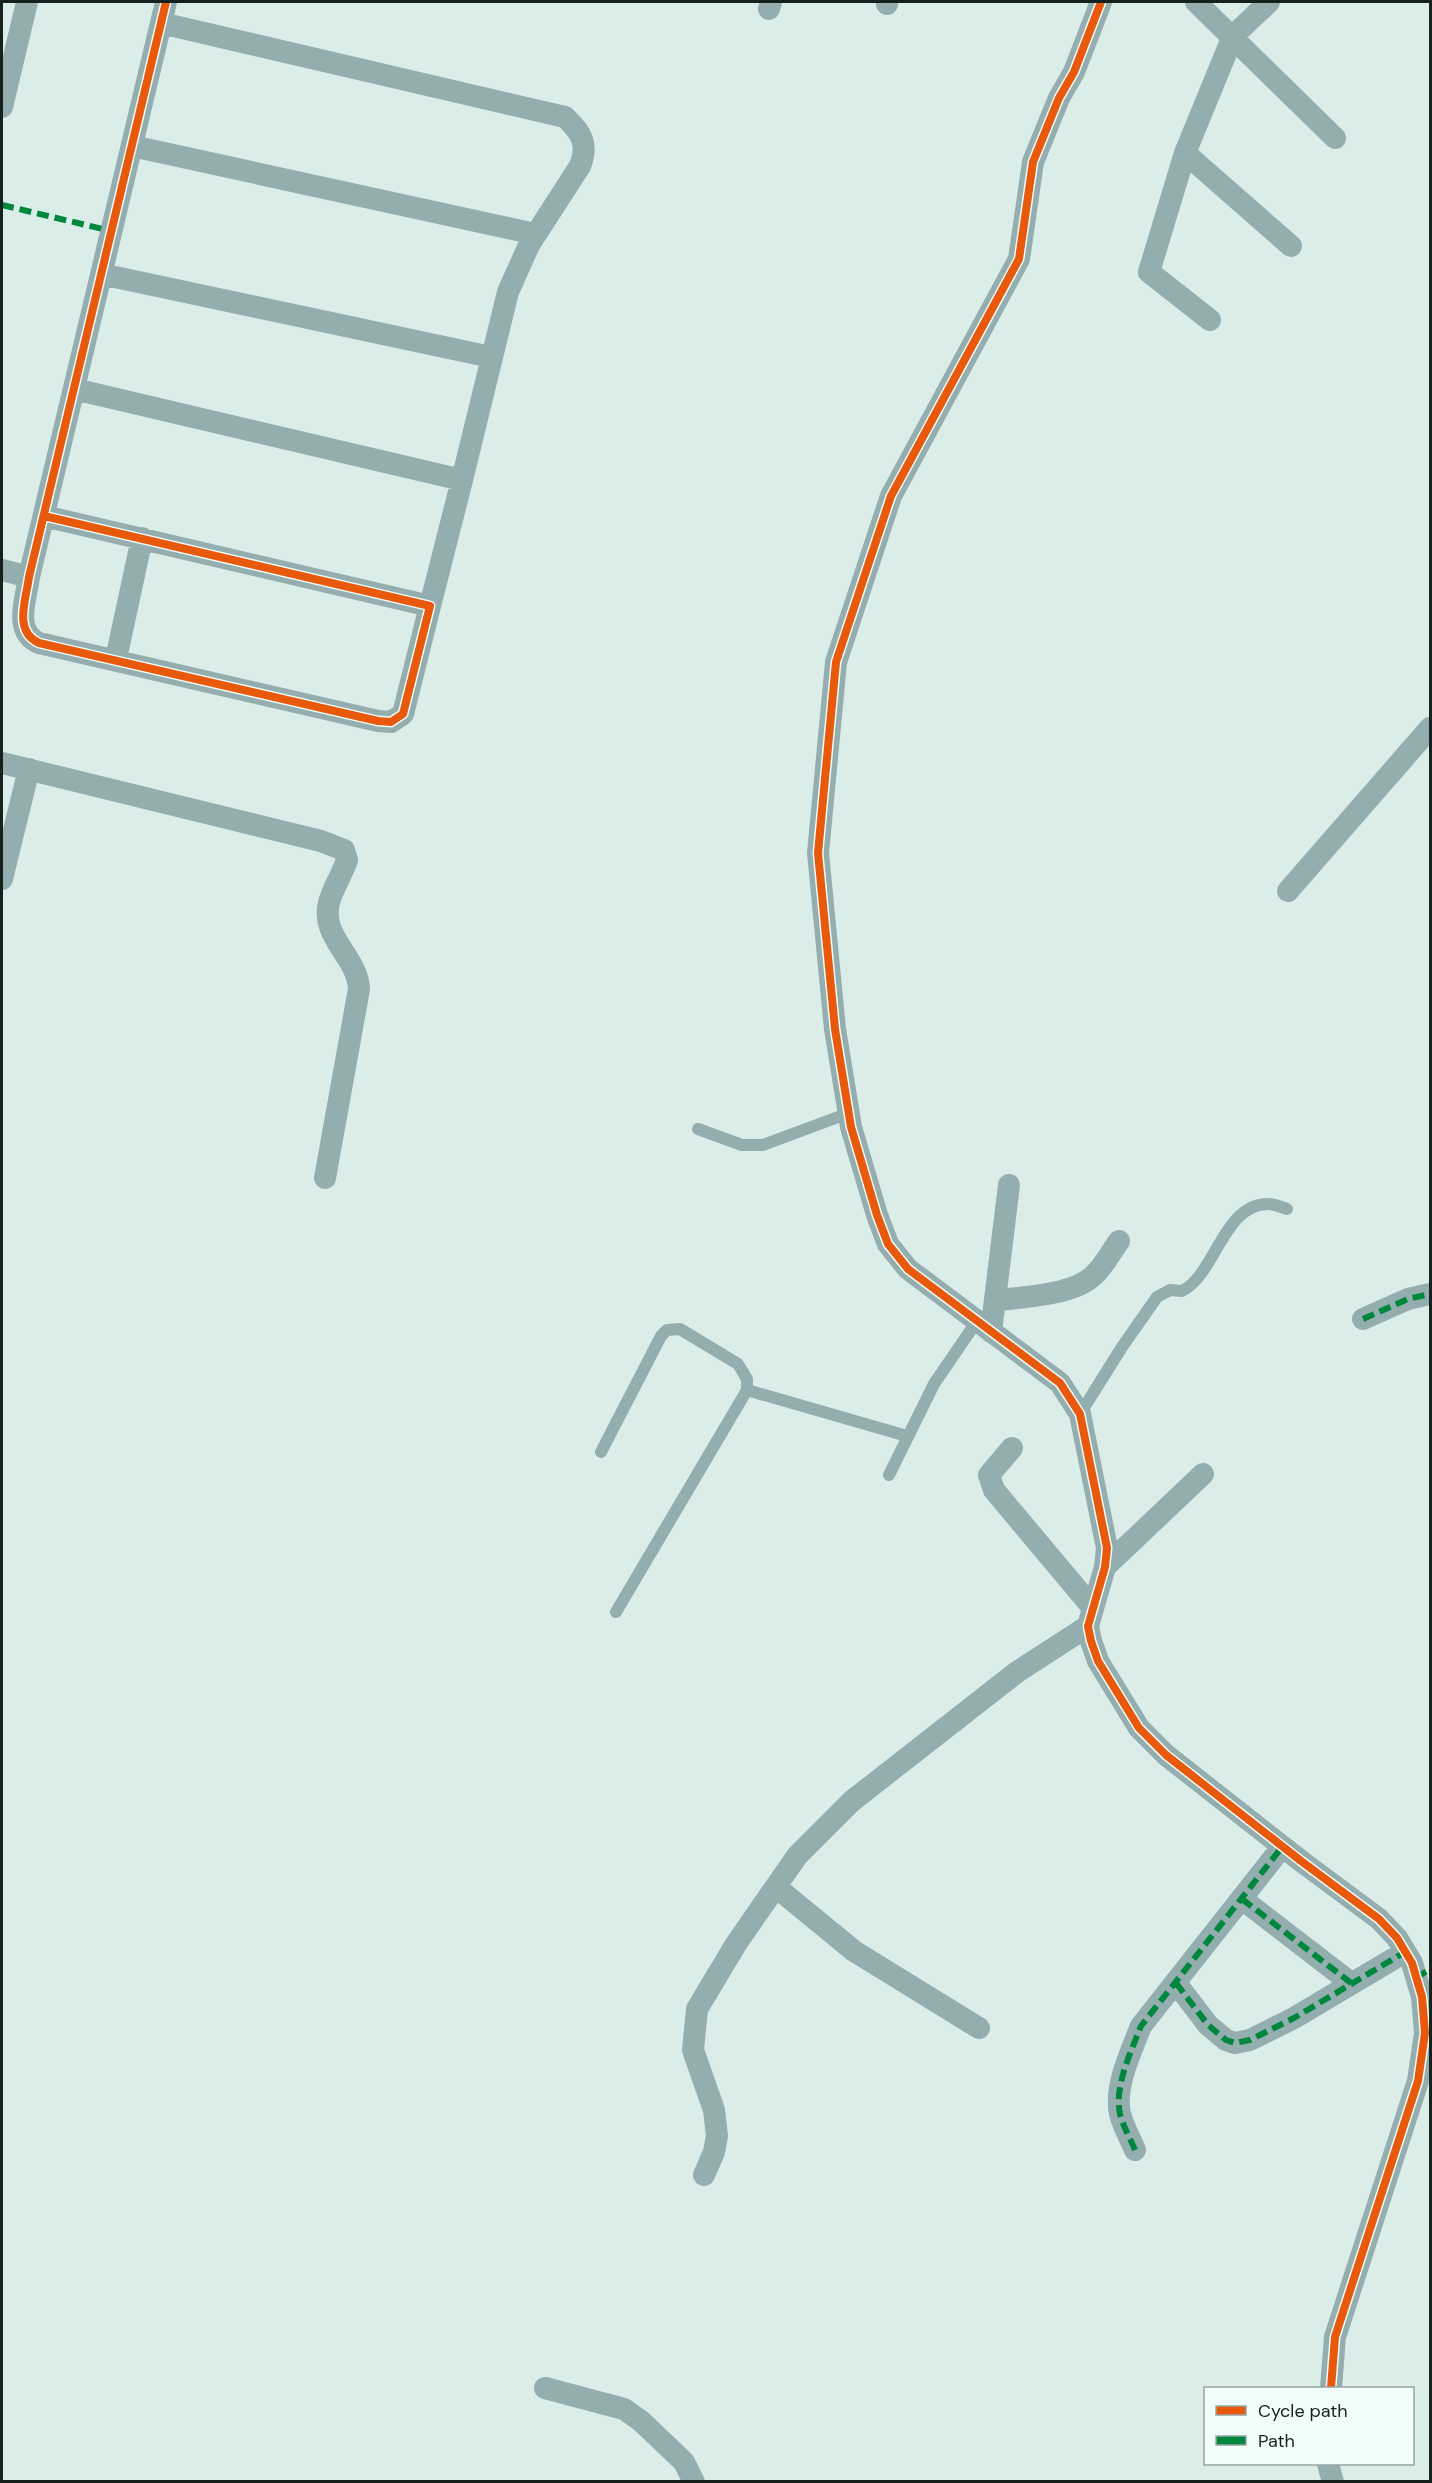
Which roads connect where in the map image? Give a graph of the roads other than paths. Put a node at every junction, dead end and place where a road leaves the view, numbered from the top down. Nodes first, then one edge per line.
1 (27, 2) edge
2 (1101, 2) edge
3 (1196, 2) edge
4 (1269, 2) edge
5 (164, 12) edge
6 (1233, 36) junction
7 (2, 107) edge
8 (1335, 138) dead end
9 (132, 146) junction
10 (1185, 153) junction
11 (535, 234) junction
12 (1291, 246) dead end
13 (101, 274) junction
14 (1210, 320) dead end
15 (491, 357) junction
16 (74, 389) junction
17 (462, 480) junction
18 (44, 516) junction
19 (142, 538) junction
20 (2, 570) edge
21 (29, 577) junction
22 (430, 606) junction
23 (116, 659) junction
24 (1431, 728) edge
25 (2, 763) edge
26 (29, 769) junction
27 (2, 879) edge
28 (1288, 891) dead end
29 (849, 1113) junction
30 (698, 1129) dead end
31 (325, 1178) dead end
32 (1008, 1185) dead end
33 (1287, 1209) dead end
34 (1119, 1241) dead end
35 (1431, 1294) edge
36 (995, 1301) junction
37 (1363, 1318) dead end
38 (984, 1326) junction
39 (747, 1390) junction
40 (1080, 1414) junction
41 (908, 1436) junction
42 (1012, 1448) dead end
43 (601, 1452) dead end
44 (1203, 1474) dead end
45 (889, 1475) dead end
46 (1105, 1567) junction
47 (616, 1612) dead end
48 (1090, 1616) junction
49 (1282, 1846) junction
50 (776, 1887) junction
51 (1242, 1899) junction
52 (1405, 1952) junction
53 (1423, 1973) edge
54 (1176, 1983) junction
55 (1351, 1983) junction
56 (979, 2028) dead end
57 (1135, 2150) dead end
58 (705, 2175) dead end
59 (1330, 2387) edge
60 (545, 2388) dead end
61 (1328, 2465) edge
62 (694, 2481) edge
63 (1332, 2481) edge

1 - 7 street
2 - 29 street
3 - 6 street
4 - 6 street
5 - 9 street
5 - 11 street
6 - 8 street
6 - 10 street
9 - 11 street
9 - 13 street
10 - 12 street
10 - 14 street
11 - 15 street
13 - 15 street
13 - 16 street
15 - 17 street
16 - 17 street
16 - 18 street
17 - 22 street
18 - 19 street
18 - 21 street
19 - 22 street
19 - 23 street
20 - 21 street
21 - 23 street
22 - 23 street
24 - 28 street
25 - 26 street
26 - 27 street
26 - 31 street
29 - 30 lane
29 - 38 street
32 - 36 street
33 - 40 lane
34 - 36 street
35 - 37 street
36 - 38 street
38 - 40 street
38 - 41 lane
39 - 41 lane
39 - 43 lane
39 - 47 lane
40 - 46 street
41 - 45 lane
42 - 48 street
44 - 46 street
46 - 48 street
48 - 49 street
48 - 50 street
49 - 51 street
49 - 52 street
50 - 56 street
50 - 58 street
51 - 54 street
51 - 55 street
52 - 53 street
52 - 55 street
53 - 59 street
54 - 55 street
54 - 57 street
60 - 62 street
61 - 63 street

